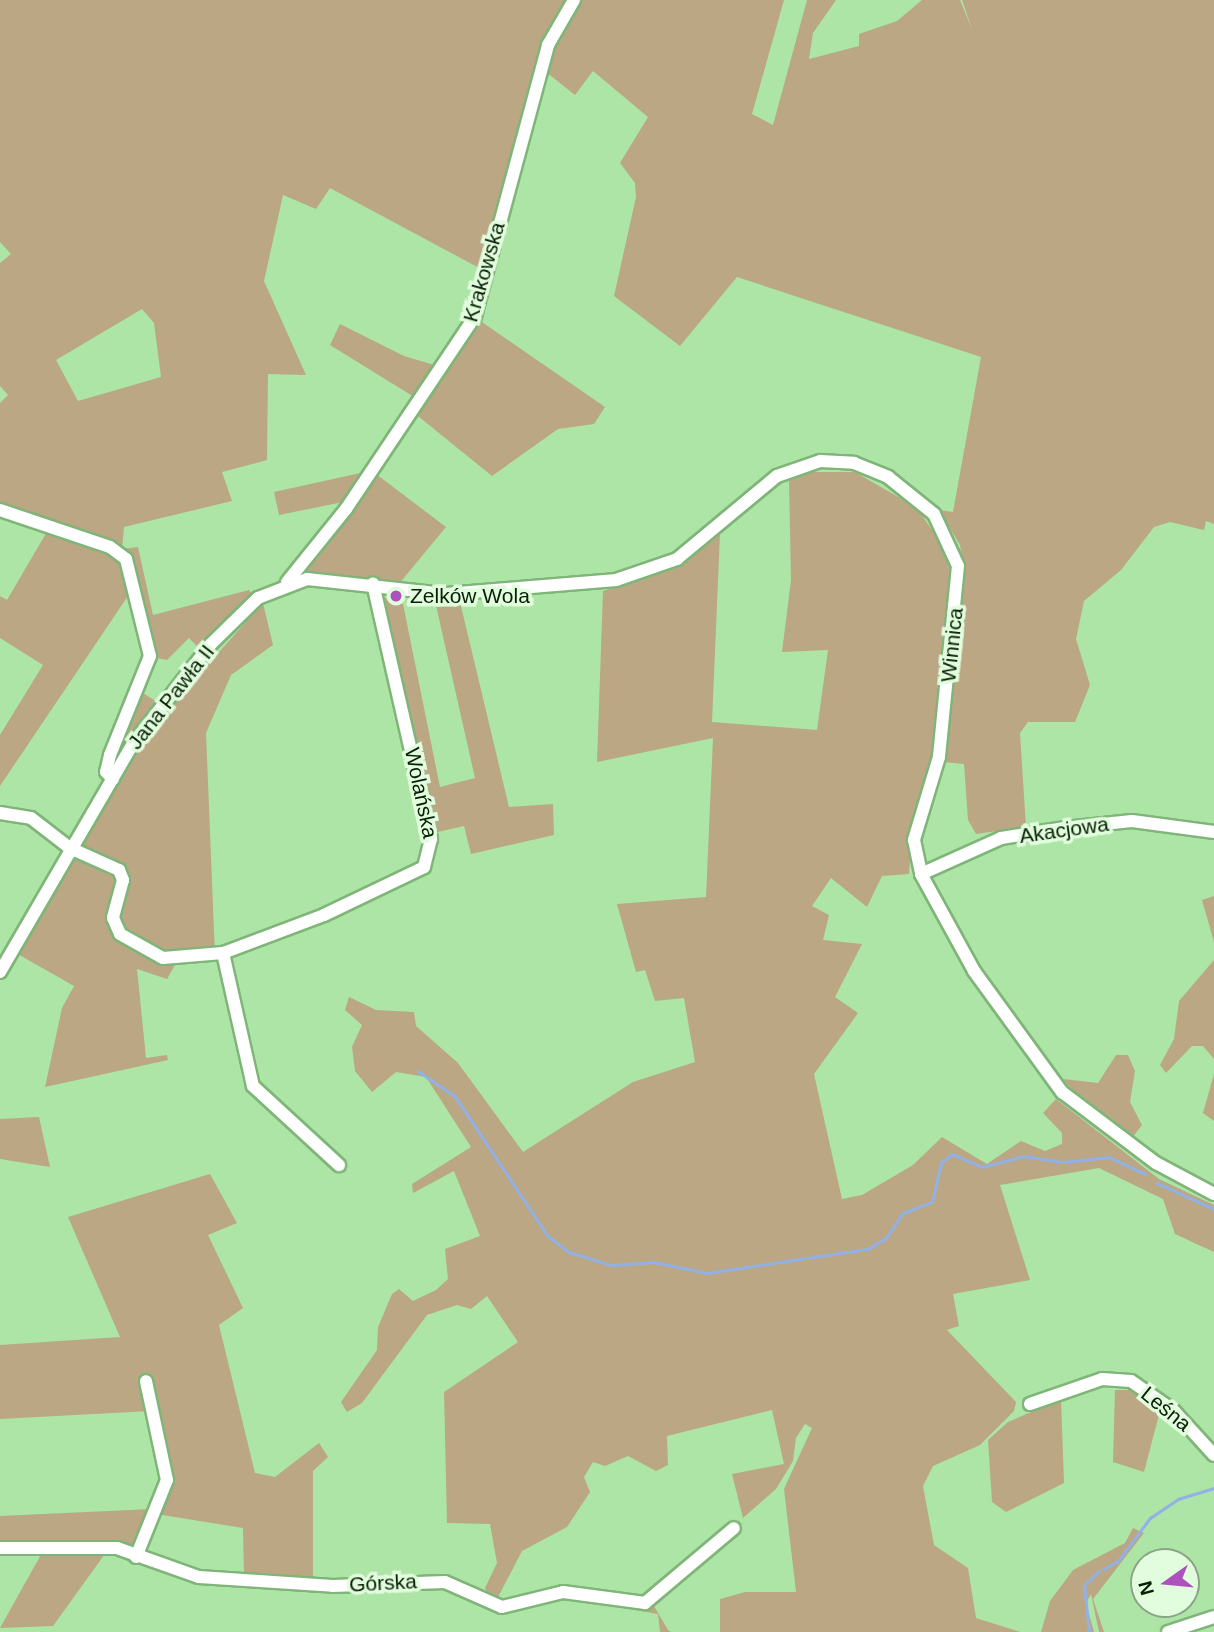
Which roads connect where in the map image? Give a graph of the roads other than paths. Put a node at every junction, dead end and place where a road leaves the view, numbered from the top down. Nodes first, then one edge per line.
1 (574, 0) edge
2 (0, 510) edge
3 (287, 582) junction
4 (373, 584) junction
5 (113, 779) junction
6 (0, 813) edge
7 (1214, 832) edge
8 (71, 848) junction
9 (920, 874) junction
10 (223, 953) junction
11 (0, 972) edge
12 (339, 1166) dead end
13 (1214, 1194) edge
14 (146, 1381) dead end
15 (1030, 1404) dead end
16 (1214, 1455) edge
17 (734, 1528) dead end
18 (0, 1548) edge
19 (136, 1557) junction
20 (1214, 1617) edge
21 (1168, 1632) edge

1 - 3 street, Krakowska
2 - 5 street
3 - 4 street
3 - 5 street, Jana Pawła II
4 - 9 street, Winnica
4 - 10 street, Wolańska
5 - 8 street, Jana Pawła II
6 - 8 street
7 - 9 street, Akacjowa
8 - 10 street, Wolańska
8 - 11 street, Jana Pawła II
9 - 13 street, Winnica
10 - 12 street
14 - 19 street
15 - 16 street, Leśna
17 - 19 street, Górska
18 - 19 street, Górska
20 - 21 street

